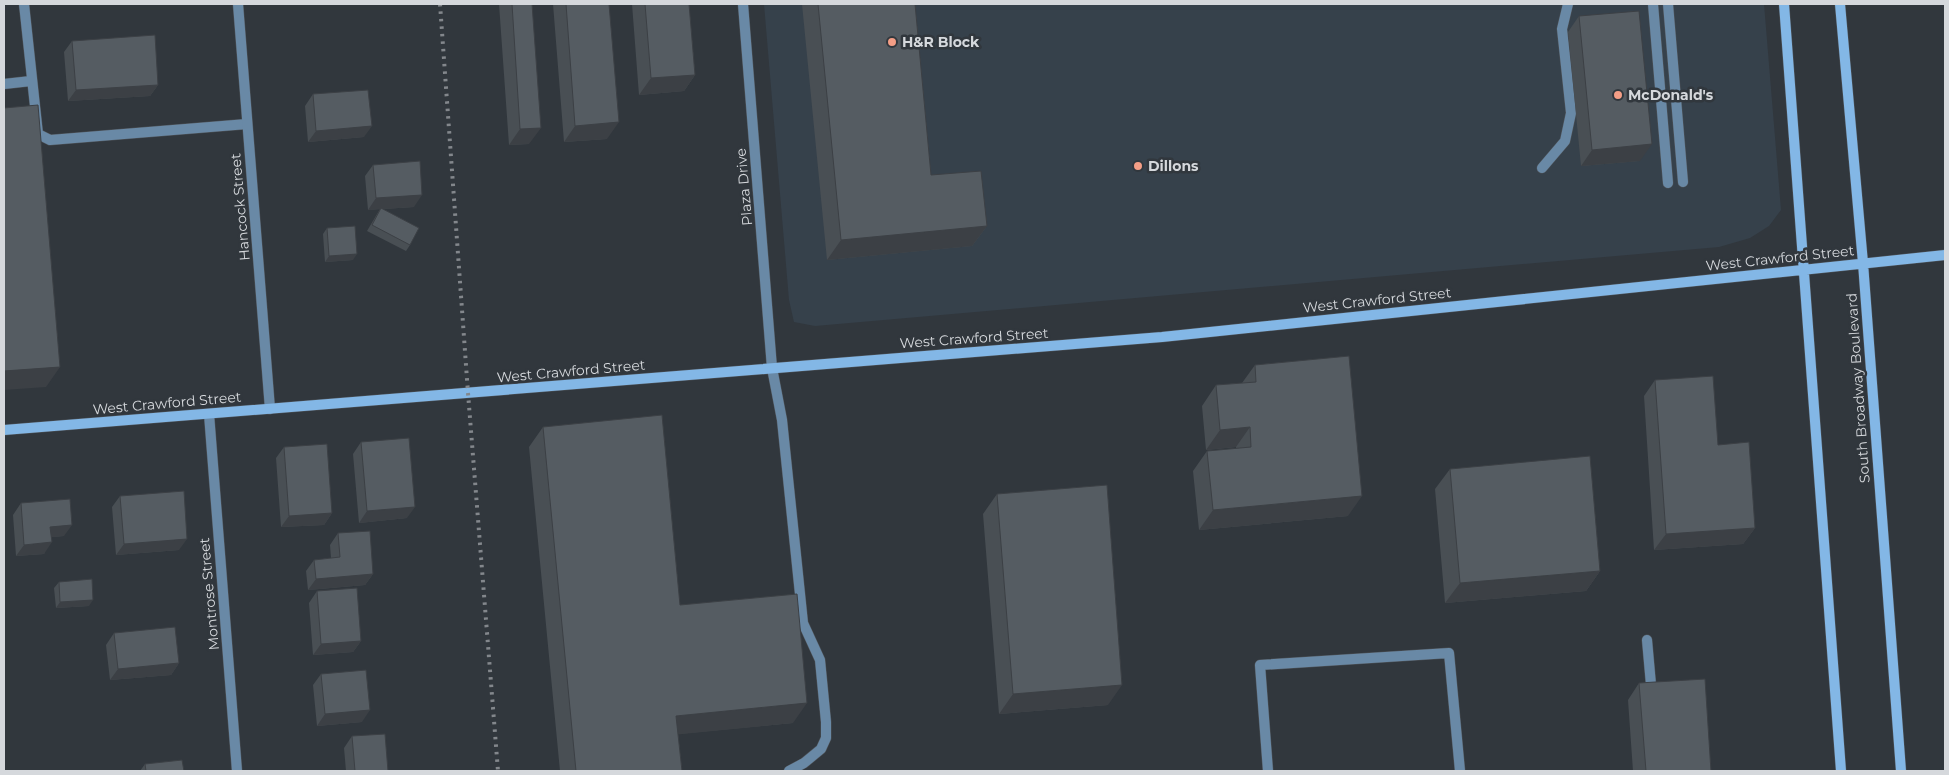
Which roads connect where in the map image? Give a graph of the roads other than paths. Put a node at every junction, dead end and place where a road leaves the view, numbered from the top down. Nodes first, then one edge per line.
1 (24, 4) edge
2 (238, 4) edge
3 (743, 4) edge
4 (1562, 4) edge
5 (1568, 4) edge
6 (1653, 4) edge
7 (1668, 4) edge
8 (1784, 4) edge
9 (1840, 4) edge
10 (1562, 29) junction
11 (32, 81) junction
12 (4, 84) edge
13 (247, 124) junction
14 (1542, 168) dead end
15 (1683, 182) dead end
16 (1668, 183) dead end
17 (1945, 255) edge
18 (1863, 263) junction
19 (1803, 269) junction
20 (772, 368) junction
21 (270, 409) junction
22 (209, 414) junction
23 (4, 430) edge
24 (1647, 640) dead end
25 (1652, 706) edge
26 (237, 771) edge
27 (789, 771) edge
28 (1268, 771) edge
29 (1460, 771) edge
30 (1841, 771) edge
31 (1901, 771) edge

1 - 11 street
2 - 13 street, Hancock Street
3 - 20 street, Plaza Drive
4 - 10 street
5 - 10 street
6 - 16 street
7 - 15 street
8 - 19 main road
9 - 18 main road, South Broadway Boulevard
10 - 14 street
11 - 12 street
11 - 13 street
13 - 21 street, Hancock Street
17 - 18 main road, West Crawford Street
18 - 19 main road, West Crawford Street
18 - 31 main road, South Broadway Boulevard
19 - 20 main road, West Crawford Street
19 - 30 main road
20 - 21 main road, West Crawford Street
20 - 27 street, Plaza Drive
21 - 22 main road, West Crawford Street
22 - 23 main road, West Crawford Street
22 - 26 street, Montrose Street
24 - 25 street
28 - 29 street

